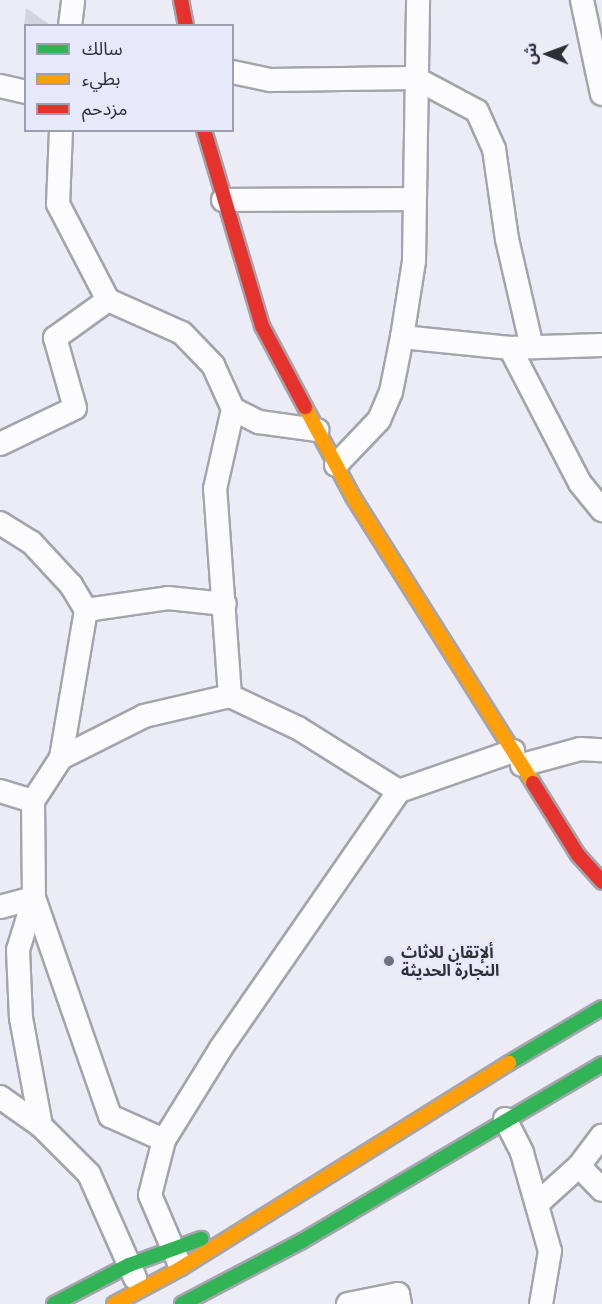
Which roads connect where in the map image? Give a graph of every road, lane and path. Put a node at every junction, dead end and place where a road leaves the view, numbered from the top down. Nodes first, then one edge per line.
1 (74, 0) edge
2 (181, 0) edge
3 (418, 0) edge
4 (582, 0) edge
5 (70, 24) edge
6 (186, 24) edge
7 (234, 72) edge
8 (415, 78) junction
9 (0, 86) edge
10 (24, 92) edge
11 (602, 94) edge
12 (61, 132) edge
13 (205, 132) edge
14 (414, 199) junction
15 (223, 200) junction
16 (108, 300) junction
17 (402, 337) junction
18 (602, 345) edge
19 (521, 347) junction
20 (233, 409) junction
21 (317, 430) junction
22 (0, 444) edge
23 (336, 465) junction
24 (602, 510) edge
25 (0, 523) edge
26 (225, 604) junction
27 (86, 610) junction
28 (230, 696) junction
29 (602, 750) edge
30 (61, 758) junction
31 (517, 758) junction
32 (399, 790) junction
33 (0, 791) edge
34 (33, 801) junction
35 (602, 882) edge
36 (34, 898) junction
37 (0, 907) edge
38 (602, 1008) edge
39 (602, 1064) edge
40 (0, 1097) edge
41 (505, 1119) junction
42 (41, 1126) junction
43 (602, 1136) edge
44 (164, 1140) junction
45 (579, 1166) junction
46 (602, 1190) edge
47 (537, 1204) junction
48 (259, 1218) junction
49 (302, 1241) junction
50 (177, 1258) junction
51 (129, 1265) junction
52 (244, 1289) dead end
53 (140, 1290) junction
54 (54, 1304) edge
55 (114, 1304) edge
56 (182, 1304) edge
57 (348, 1304) edge
58 (400, 1304) edge
59 (541, 1304) edge

1 - 5 street
2 - 6 main road
3 - 8 street
4 - 11 street
7 - 8 street
8 - 14 street
8 - 19 street
9 - 10 street
12 - 16 street
13 - 15 main road
14 - 15 street
14 - 17 street
15 - 21 main road
16 - 20 street
16 - 22 street
17 - 19 street
17 - 23 street
18 - 19 street
19 - 24 street
20 - 21 street
20 - 26 street
21 - 23 main road
23 - 31 main road
25 - 27 street
26 - 27 street
26 - 28 street
27 - 30 street
28 - 30 street
28 - 32 street
29 - 31 street
30 - 34 street
31 - 32 street
31 - 35 main road
32 - 44 street
33 - 34 street
34 - 36 street
36 - 37 street
36 - 42 street
36 - 44 street
38 - 48 main road
39 - 41 main road
40 - 42 street
41 - 47 street
41 - 49 main road
42 - 51 street
43 - 45 street
44 - 50 street
45 - 46 street
45 - 47 street
47 - 59 street
48 - 50 main road
48 - 50 main road
49 - 52 main road
49 - 56 main road
50 - 51 main road
50 - 53 main road
51 - 53 street
51 - 54 main road
53 - 55 main road
57 - 58 street

